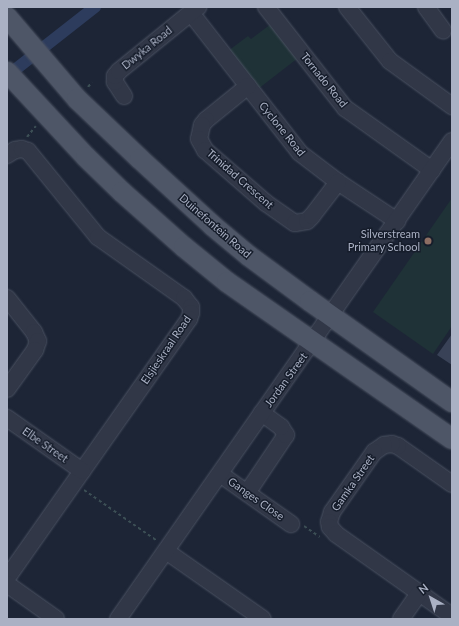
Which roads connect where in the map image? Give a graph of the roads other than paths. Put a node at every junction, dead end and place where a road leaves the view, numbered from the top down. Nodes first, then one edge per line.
1 (266, 7) edge
2 (347, 7) edge
3 (426, 7) edge
4 (194, 10) edge
5 (7, 18) edge
6 (443, 30) dead end
7 (7, 72) edge
8 (248, 86) junction
9 (124, 96) dead end
10 (452, 106) edge
11 (452, 141) edge
12 (7, 155) edge
13 (432, 170) junction
14 (338, 182) junction
15 (397, 221) junction
16 (7, 298) edge
17 (331, 316) junction
18 (313, 341) junction
19 (7, 389) edge
20 (452, 402) edge
21 (262, 413) junction
22 (7, 418) edge
23 (452, 439) edge
24 (220, 474) junction
25 (81, 479) junction
26 (452, 484) edge
27 (247, 493) junction
28 (296, 524) road end
29 (164, 548) junction
30 (7, 578) edge
31 (7, 584) edge
32 (419, 593) junction
33 (452, 616) edge
34 (56, 619) edge
35 (118, 619) edge
36 (263, 619) edge
37 (401, 619) edge

1 - 13 street, Tornado Road
2 - 10 street
3 - 6 street
4 - 8 street, Cyclone Road
4 - 9 street, Dwyka Road
5 - 17 main road, Duinefontein Road
7 - 18 main road
8 - 14 street, Cyclone Road
8 - 14 street, Trinidad Crescent
11 - 13 street, Jordan Street
12 - 25 street, Elsjieskraal Road
13 - 15 street, Jordan Street
14 - 15 street, Cyclone Road
15 - 17 street, Jordan Street
16 - 19 street
17 - 18 street, Jordan Street
17 - 20 main road, Duinefontein Road
18 - 21 street, Jordan Street
18 - 23 main road
21 - 24 street, Jordan Street
21 - 27 street
22 - 25 street, Elbe Street
24 - 27 street, Ganges Close
24 - 29 street, Jordan Street
25 - 30 street, Elsjieskraal Road
26 - 32 street, Gamka Street
27 - 28 street, Ganges Close
29 - 35 street, Jordan Street
29 - 36 street
31 - 34 street
32 - 33 street, Gamka Street
32 - 37 street

